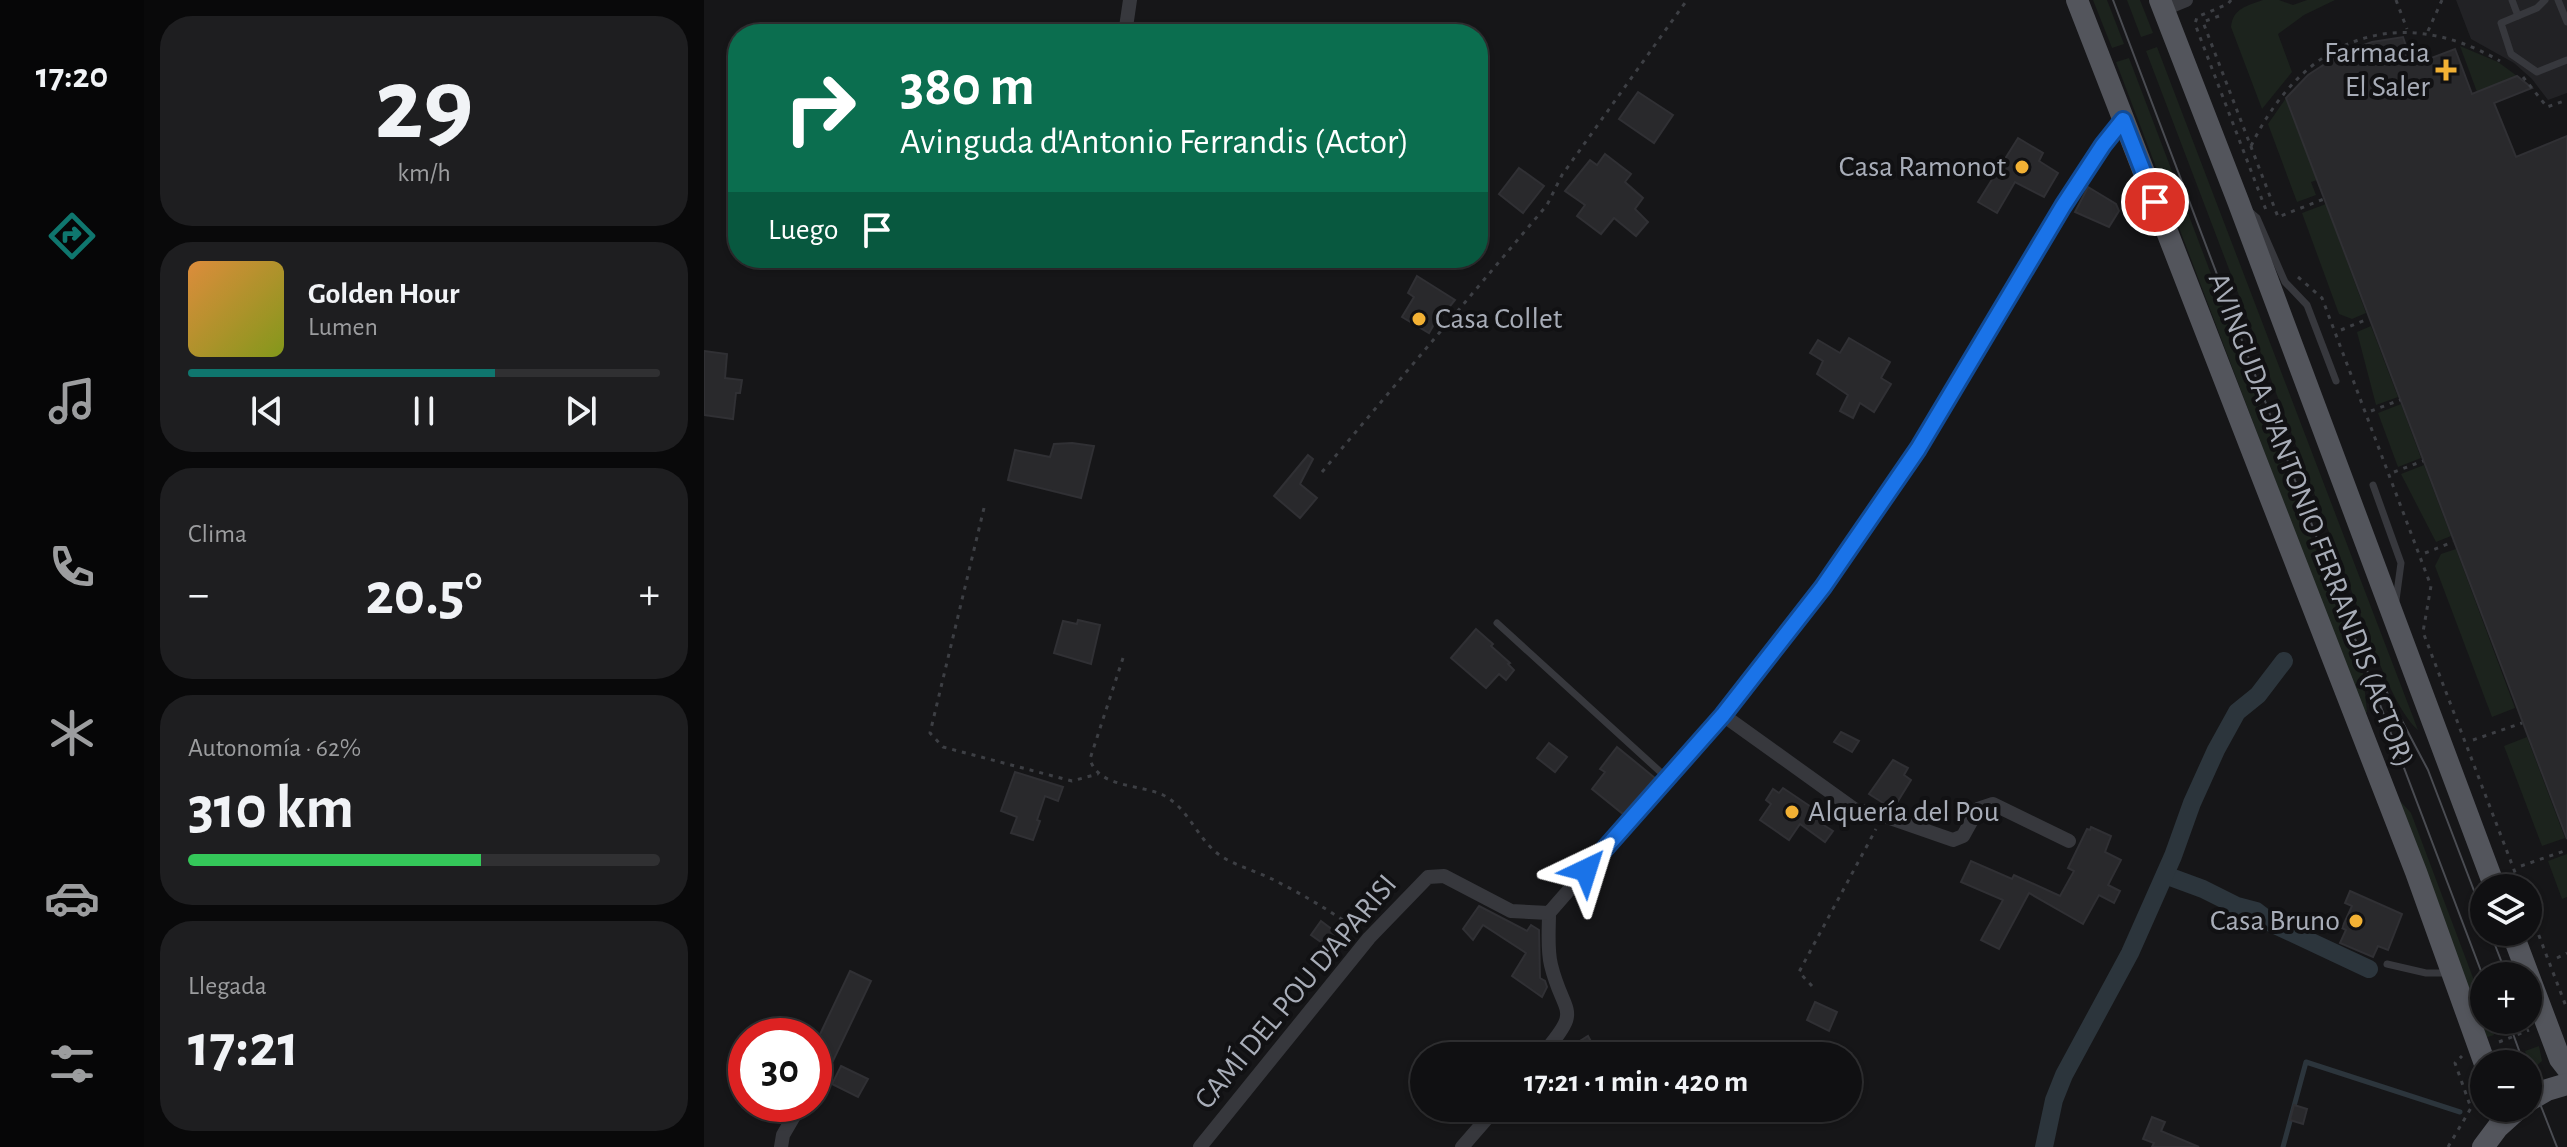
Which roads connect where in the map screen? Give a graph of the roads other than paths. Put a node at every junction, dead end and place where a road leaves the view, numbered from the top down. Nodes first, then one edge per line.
1 (1130, 0) edge
2 (2077, 0) edge
3 (2186, 0) edge
4 (2512, 0) edge
5 (2545, 0) edge
6 (2558, 0) edge
7 (2162, 4) edge
8 (2518, 16) junction
9 (2567, 22) edge
10 (1126, 24) edge
11 (2567, 60) edge
12 (2123, 120) junction
13 (2238, 201) junction
14 (2336, 381) dead end
15 (2373, 485) dead end
16 (2393, 618) junction
17 (1497, 623) dead end
18 (1723, 715) junction
19 (1667, 778) junction
20 (2069, 841) dead end
21 (2490, 874) edge
22 (1549, 913) junction
23 (2517, 946) edge
24 (2387, 964) dead end
25 (2451, 973) junction
26 (1553, 1042) edge
27 (2486, 1050) edge
28 (2567, 1068) edge
29 (2567, 1084) edge
30 (2542, 1093) edge
31 (791, 1122) edge
32 (1484, 1122) edge
33 (2496, 1122) edge
34 (781, 1147) edge
35 (1200, 1147) edge
36 (1462, 1147) edge
37 (2483, 1147) edge

1 - 10 street
2 - 12 main road, AVINGUDA D'ANTONIO FERRANDIS (ACTOR)
3 - 7 street
4 - 8 lane
5 - 8 lane
6 - 9 lane
7 - 13 main road, AVINGUDA D'ANTONIO FERRANDIS (ACTOR)
8 - 11 lane
12 - 18 street
12 - 25 main road, AVINGUDA D'ANTONIO FERRANDIS (ACTOR)
13 - 14 lane
13 - 16 main road, AVINGUDA D'ANTONIO FERRANDIS (ACTOR)
15 - 16 lane
16 - 21 main road, AVINGUDA D'ANTONIO FERRANDIS (ACTOR)
17 - 19 lane
18 - 19 street
18 - 20 street
19 - 22 street
22 - 26 street
22 - 35 street, CAMÍ DEL POU D'APARISI
23 - 28 main road
24 - 25 lane
25 - 27 main road, AVINGUDA D'ANTONIO FERRANDIS (ACTOR)
29 - 30 main road
31 - 34 street
32 - 36 street
33 - 37 main road

